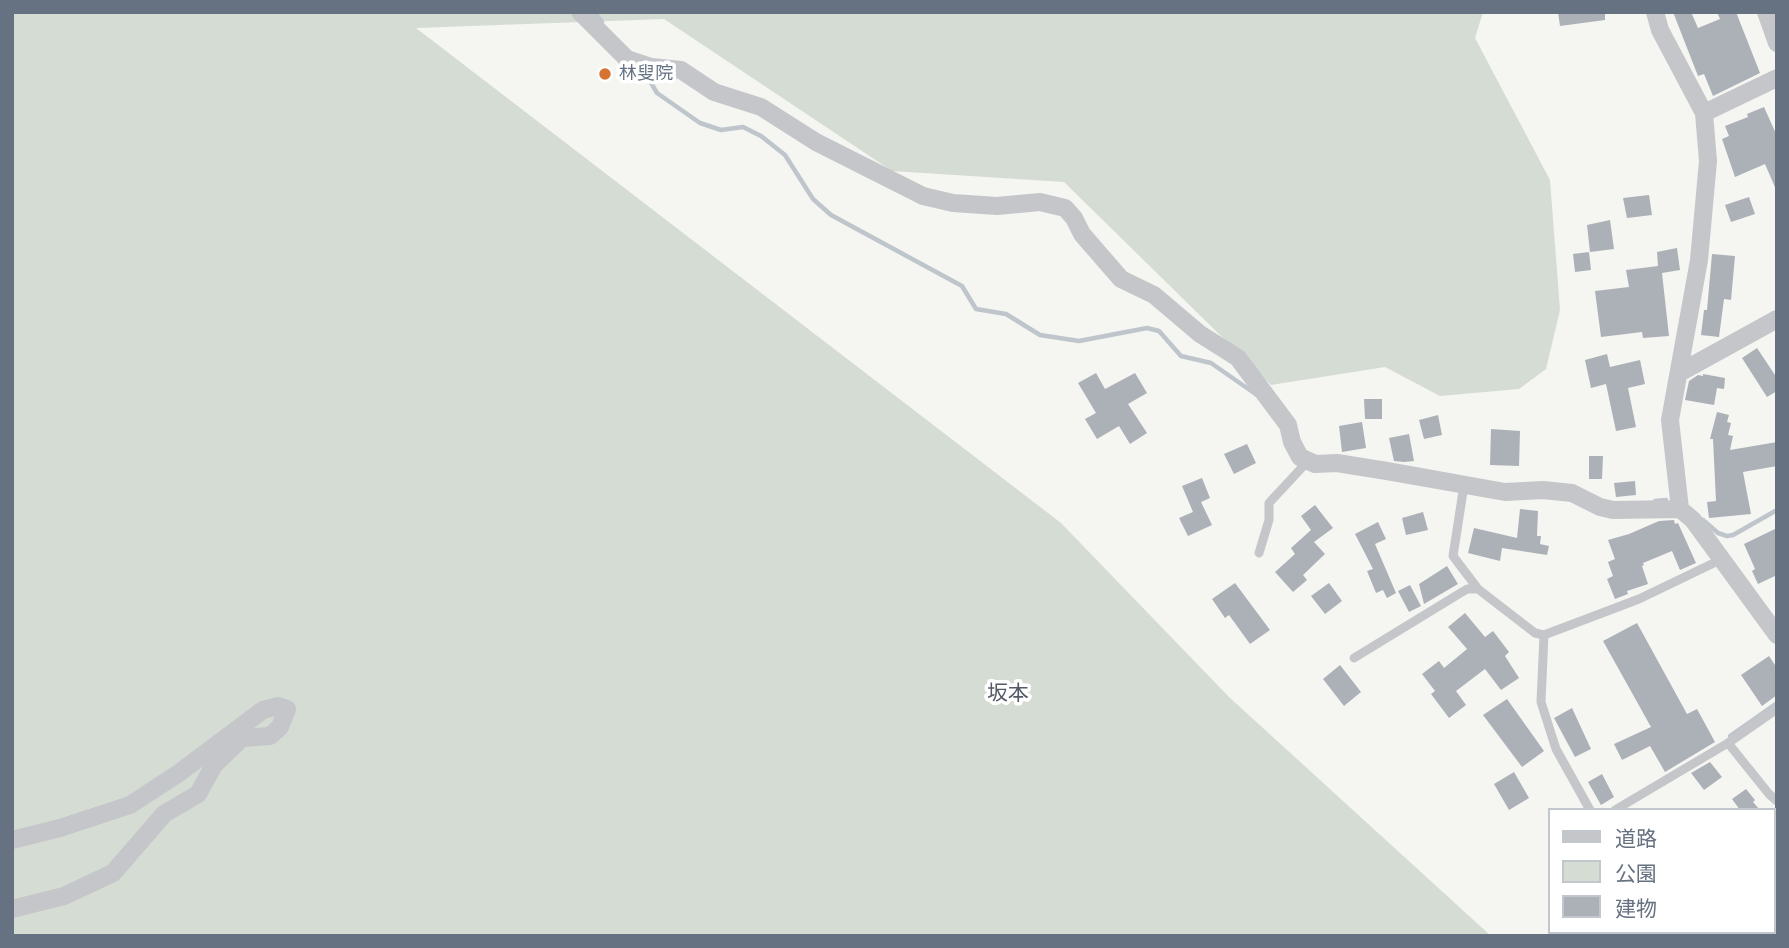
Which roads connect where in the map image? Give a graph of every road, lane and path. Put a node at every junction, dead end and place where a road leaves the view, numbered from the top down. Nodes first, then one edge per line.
1 (580, 12) edge
2 (1655, 12) edge
3 (1766, 12) edge
4 (1777, 43) edge
5 (1777, 78) edge
6 (1704, 113) junction
7 (1777, 319) edge
8 (1679, 373) junction
9 (1308, 461) junction
10 (1464, 484) junction
11 (1680, 509) junction
12 (1259, 553) dead end
13 (1720, 560) junction
14 (1478, 589) junction
15 (1544, 635) junction
16 (1777, 635) edge
17 (1354, 658) dead end
18 (1777, 709) edge
19 (1728, 743) junction
20 (1777, 801) edge
21 (1589, 808) edge
22 (1618, 808) edge
23 (12, 840) edge
24 (12, 909) edge

1 - 9 street
2 - 6 street
3 - 4 street
5 - 6 street
6 - 8 street
7 - 8 street
8 - 11 street
9 - 10 street
9 - 12 lane
10 - 11 street
10 - 14 lane
11 - 13 street
13 - 15 lane
13 - 16 street
14 - 15 lane
14 - 17 lane
15 - 21 lane
18 - 19 lane
19 - 20 lane
19 - 22 lane
23 - 24 street

